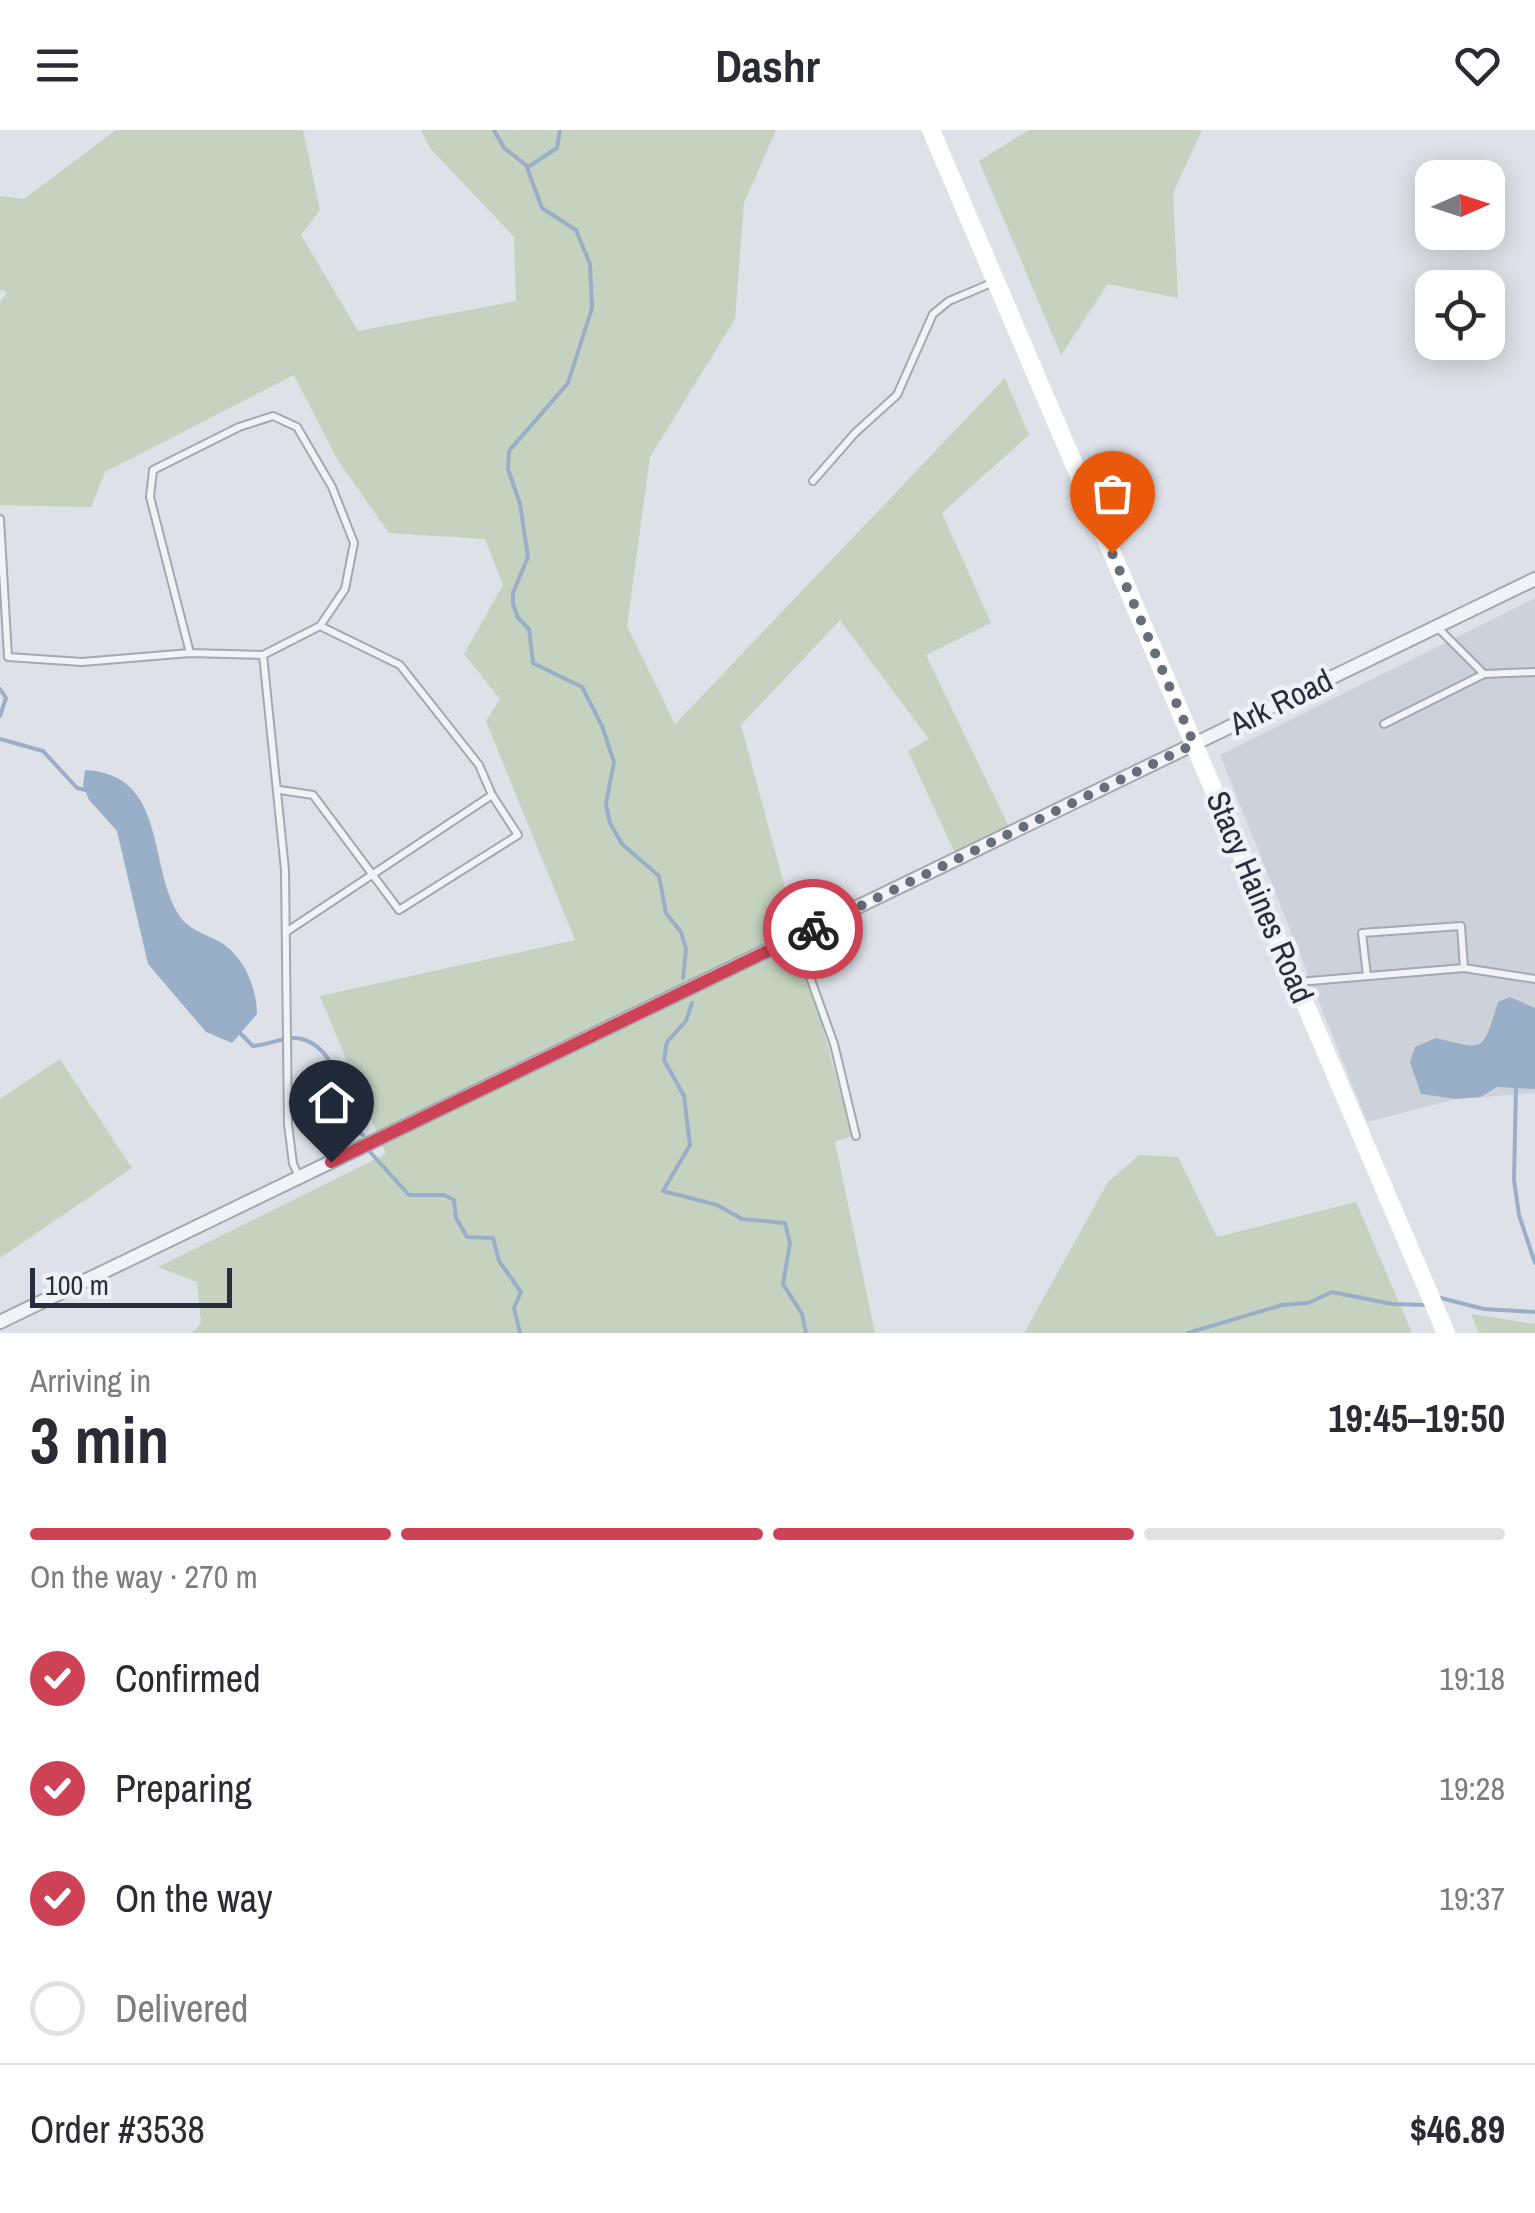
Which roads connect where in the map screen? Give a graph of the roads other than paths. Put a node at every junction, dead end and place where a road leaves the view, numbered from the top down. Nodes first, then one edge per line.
1 (930, 130) edge
2 (995, 282) junction
3 (814, 480) dead end
4 (0, 519) edge
5 (1535, 579) edge
6 (320, 626) junction
7 (1437, 626) junction
8 (190, 653) junction
9 (263, 655) junction
10 (1535, 672) edge
11 (1484, 674) junction
12 (1384, 724) dead end
13 (1194, 744) junction
14 (280, 790) junction
15 (492, 795) junction
16 (374, 874) junction
17 (286, 932) junction
18 (795, 937) junction
19 (1464, 968) junction
20 (1367, 976) junction
21 (1535, 979) edge
22 (1296, 982) junction
23 (856, 1136) dead end
24 (300, 1177) junction
25 (0, 1322) edge
26 (1446, 1333) edge

1 - 2 street, Stacy Haines Road
2 - 3 lane
2 - 13 street, Stacy Haines Road
4 - 8 lane
5 - 7 street, Ark Road
6 - 8 lane
6 - 9 lane
6 - 15 lane
7 - 11 lane
7 - 13 street, Ark Road
8 - 9 lane
9 - 14 lane
10 - 11 lane
11 - 12 lane
13 - 18 street, Ark Road
13 - 22 street, Stacy Haines Road
14 - 16 lane
14 - 17 lane
15 - 16 lane
15 - 16 lane
16 - 17 lane
17 - 24 lane
18 - 23 lane
18 - 24 street, Ark Road
19 - 20 lane
19 - 20 lane
19 - 21 lane
20 - 22 lane
22 - 26 street, Stacy Haines Road
24 - 25 street, Ark Road

